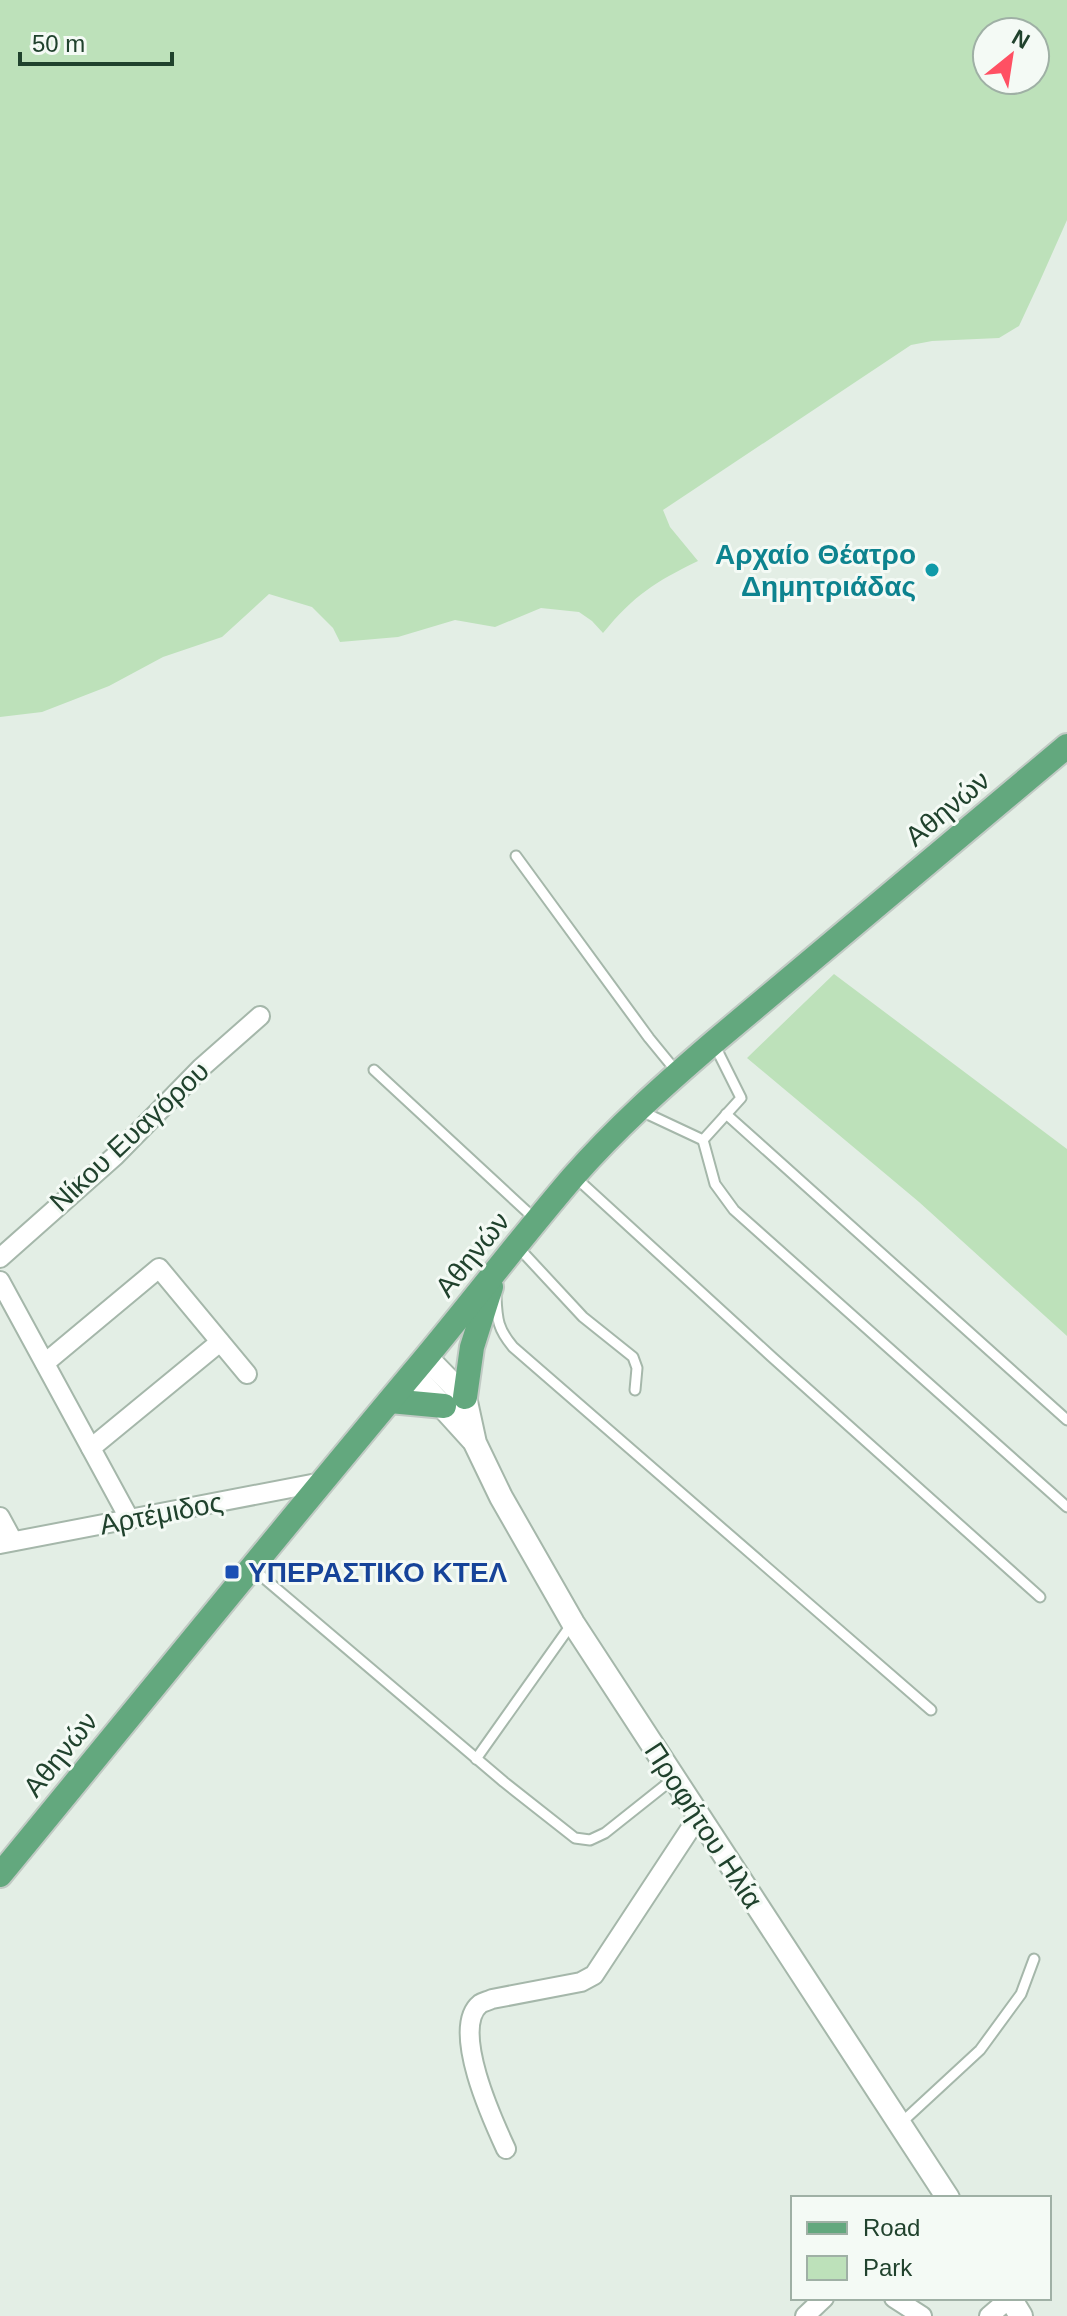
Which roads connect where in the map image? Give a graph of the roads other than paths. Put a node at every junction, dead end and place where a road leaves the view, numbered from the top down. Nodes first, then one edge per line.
1 (1067, 746) edge
2 (516, 856) dead end
3 (260, 1016) dead end
4 (713, 1043) junction
5 (374, 1070) dead end
6 (678, 1074) junction
7 (638, 1110) junction
8 (726, 1114) junction
9 (703, 1140) junction
10 (574, 1176) junction
11 (537, 1220) junction
12 (517, 1246) junction
13 (0, 1258) edge
14 (495, 1274) junction
15 (0, 1281) edge
16 (220, 1342) junction
17 (45, 1363) junction
18 (420, 1366) junction
19 (247, 1374) dead end
20 (635, 1390) dead end
21 (390, 1401) junction
22 (454, 1402) junction
23 (1067, 1420) edge
24 (91, 1448) junction
25 (322, 1482) junction
26 (1067, 1507) edge
27 (0, 1517) edge
28 (130, 1520) junction
29 (6, 1543) edge
30 (252, 1568) junction
31 (1040, 1597) dead end
32 (573, 1623) junction
33 (931, 1710) dead end
34 (476, 1759) junction
35 (673, 1779) junction
36 (698, 1817) junction
37 (0, 1875) edge
38 (1034, 1959) dead end
39 (901, 2123) junction
40 (506, 2149) dead end
41 (942, 2196) edge
42 (822, 2300) edge
43 (897, 2300) edge
44 (1008, 2300) edge
45 (805, 2316) edge
46 (922, 2316) edge
47 (989, 2316) edge

1 - 4 main road, Αθηνών
2 - 6 lane
3 - 13 street, Νίκου Ευαγόρου
4 - 6 main road, Αθηνών
4 - 8 lane
5 - 11 lane
6 - 7 main road, Αθηνών
7 - 9 lane
7 - 10 main road, Αθηνών
8 - 9 lane
8 - 23 lane
9 - 26 lane
10 - 11 main road, Αθηνών
10 - 31 lane
11 - 12 main road, Αθηνών
12 - 14 main road, Αθηνών
12 - 20 lane
14 - 18 main road, Αθηνών
14 - 22 main road
14 - 33 lane
15 - 17 street
16 - 17 street
16 - 19 street
16 - 24 street
17 - 24 street
18 - 21 main road, Αθηνών
18 - 22 street
21 - 22 main road
21 - 25 main road, Αθηνών
22 - 32 street, Προφήτου Ηλία
24 - 28 street
25 - 28 street, Αρτέμιδος
25 - 30 main road, Αθηνών
27 - 29 street
28 - 29 street, Αρτέμιδος
30 - 34 lane
30 - 37 main road, Αθηνών
32 - 34 lane
32 - 35 street, Προφήτου Ηλία
34 - 35 lane
35 - 36 street, Προφήτου Ηλία
36 - 39 street, Προφήτου Ηλία
36 - 40 street
38 - 39 lane
39 - 41 street, Προφήτου Ηλία
42 - 45 street
43 - 46 street
44 - 47 street

